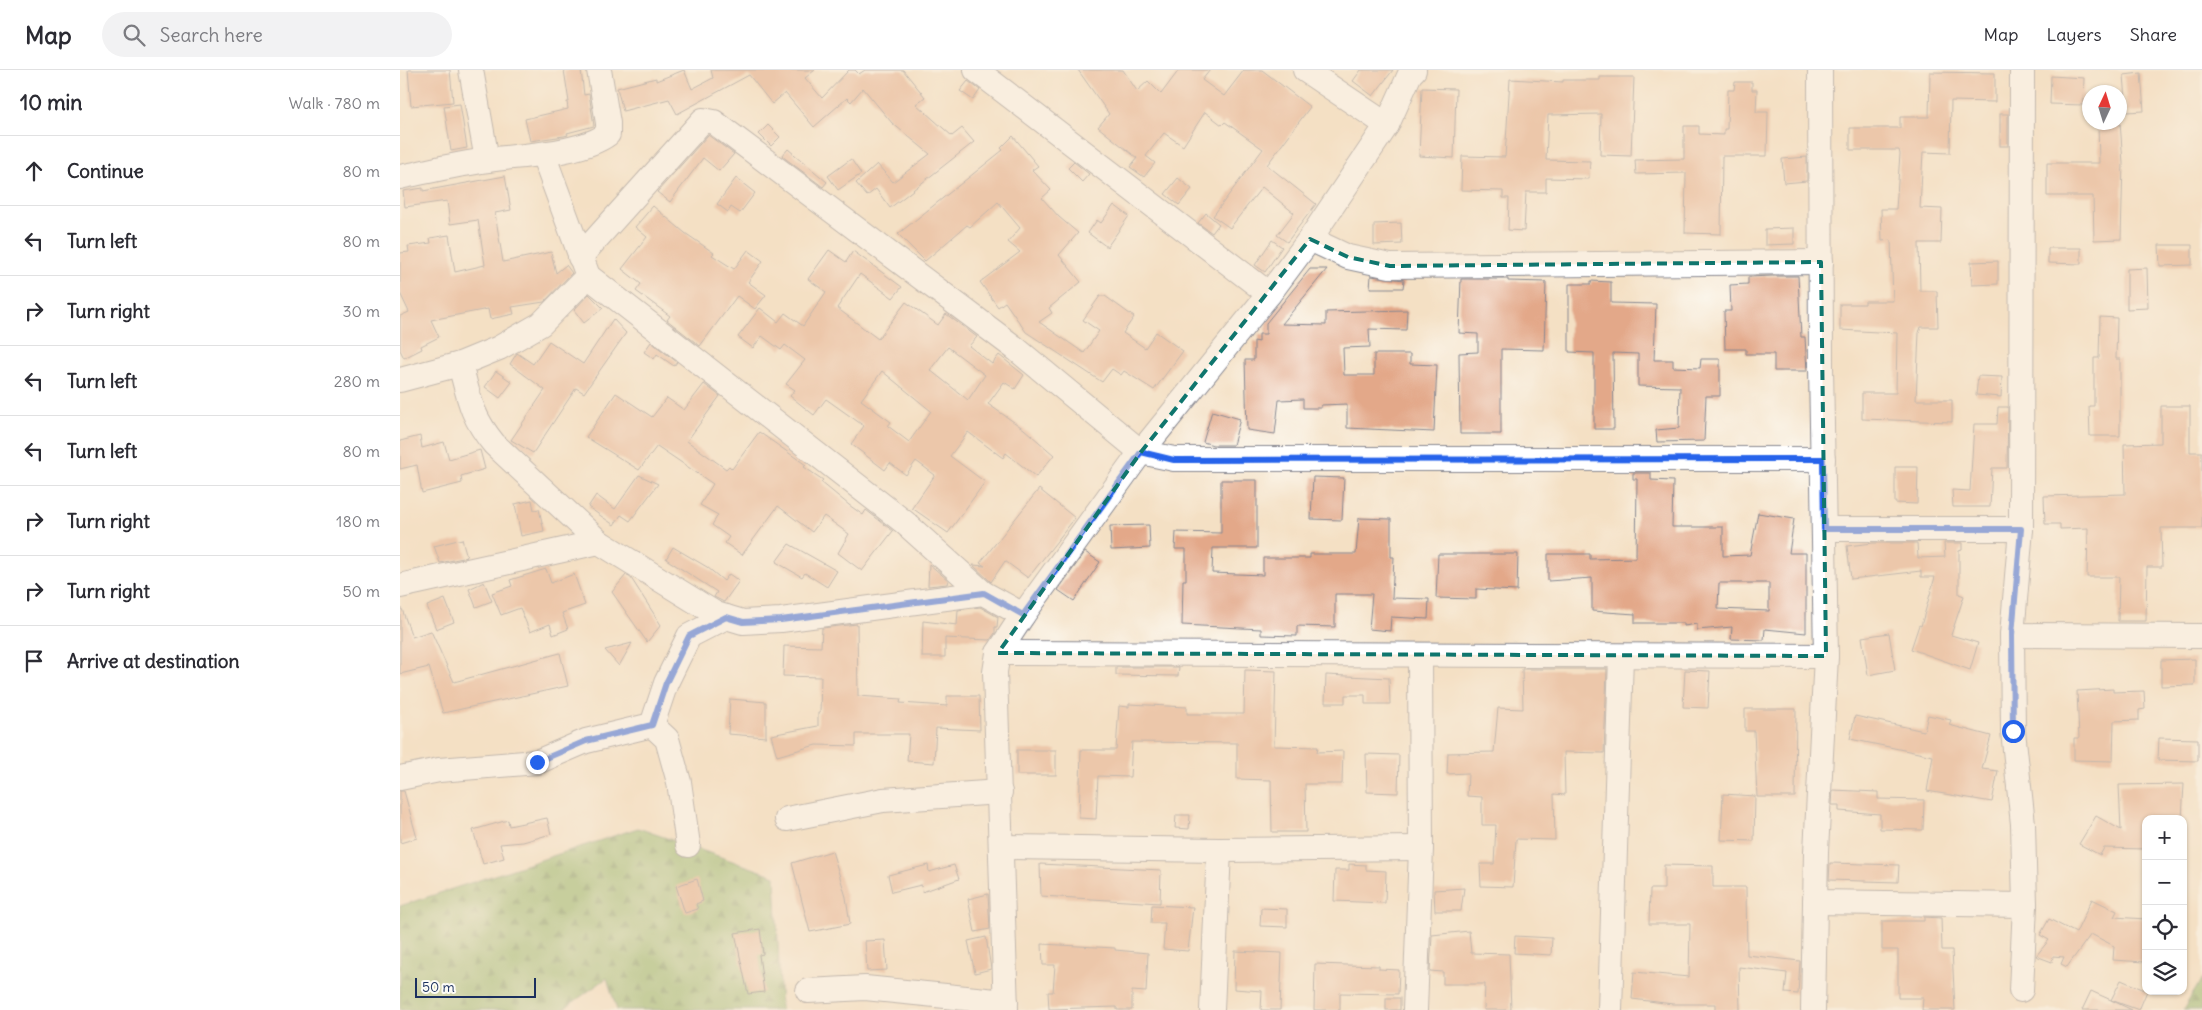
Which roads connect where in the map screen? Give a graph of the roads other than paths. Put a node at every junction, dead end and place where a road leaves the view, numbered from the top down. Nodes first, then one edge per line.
1 (471, 70) edge
2 (600, 70) edge
3 (976, 70) edge
4 (1305, 70) edge
5 (1414, 70) edge
6 (1820, 70) edge
7 (2022, 70) edge
8 (1387, 125) junction
9 (543, 154) junction
10 (487, 160) junction
11 (400, 177) edge
12 (1310, 239) junction
13 (1821, 262) junction
14 (584, 267) junction
15 (1269, 294) junction
16 (460, 364) junction
17 (400, 380) edge
18 (1141, 452) junction
19 (1823, 459) junction
20 (1824, 529) junction
21 (2021, 529) junction
22 (599, 542) junction
23 (400, 586) edge
24 (984, 593) junction
25 (1023, 615) junction
26 (726, 617) junction
27 (2012, 635) junction
28 (2202, 636) edge
29 (998, 653) junction
30 (1420, 655) junction
31 (1621, 656) junction
32 (1826, 656) junction
33 (652, 725) junction
34 (400, 778) edge
35 (1000, 792) junction
36 (786, 819) dead end
37 (688, 845) dead end
38 (1002, 846) junction
39 (1420, 848) junction
40 (1219, 850) junction
41 (1815, 902) junction
42 (2025, 905) junction
43 (2021, 990) dead end
44 (808, 991) dead end
45 (1006, 1006) edge
46 (1212, 1010) edge
47 (1415, 1010) edge
48 (1610, 1010) edge
49 (1813, 1010) edge

1 - 10 street
2 - 9 street
3 - 15 street
4 - 8 street
5 - 8 street
6 - 13 street
7 - 21 street
8 - 12 street
9 - 10 street
9 - 14 street
10 - 11 street
12 - 13 street
12 - 15 street
13 - 19 street
14 - 16 street
14 - 18 street
14 - 24 street
15 - 18 street
16 - 17 street
16 - 22 street
18 - 19 street
18 - 25 street
19 - 20 street
20 - 21 street
20 - 32 street
21 - 27 street
22 - 23 street
22 - 26 street
24 - 25 street
24 - 26 street
25 - 29 street
26 - 33 street
27 - 28 street
27 - 42 street
29 - 30 street
29 - 35 street
30 - 31 street
30 - 39 street
31 - 32 street
31 - 48 street
32 - 41 street
33 - 34 street
33 - 37 street
35 - 36 street
35 - 38 street
38 - 40 street
38 - 45 street
39 - 40 street
39 - 47 street
40 - 46 street
41 - 42 street
41 - 49 street
42 - 43 street
44 - 45 street

